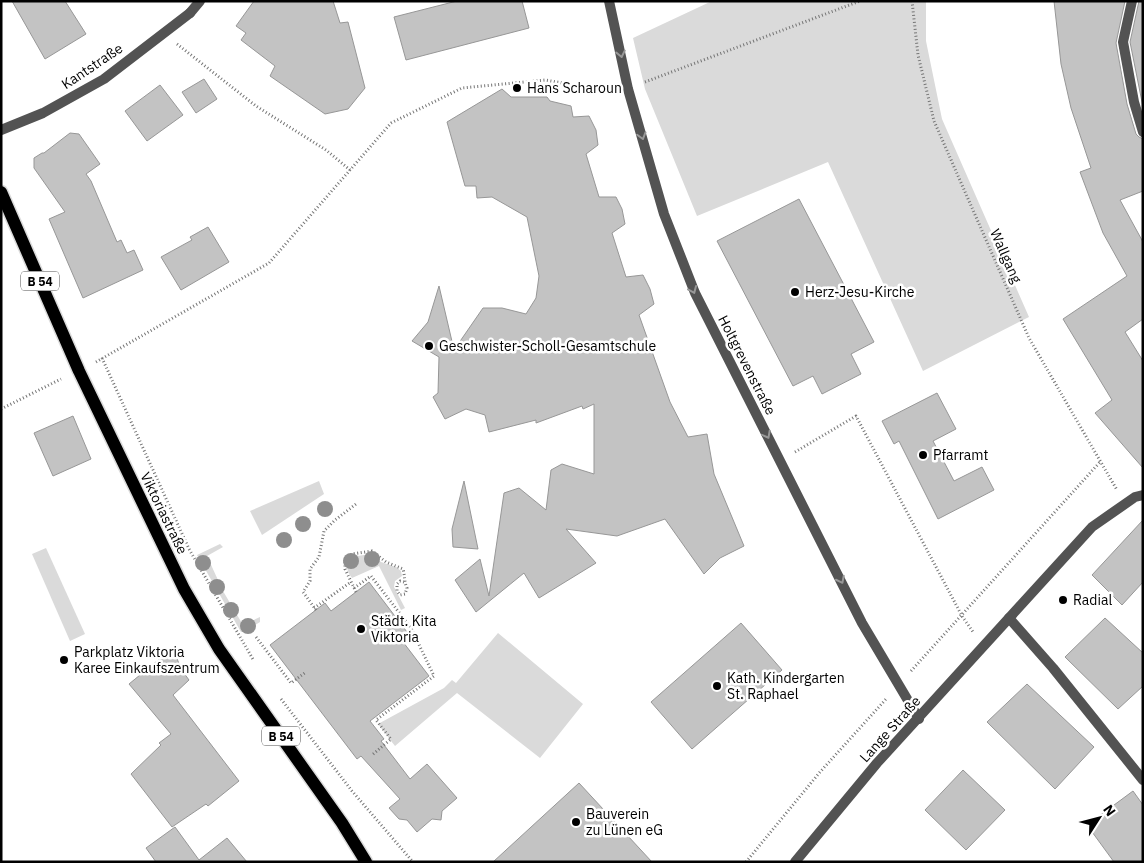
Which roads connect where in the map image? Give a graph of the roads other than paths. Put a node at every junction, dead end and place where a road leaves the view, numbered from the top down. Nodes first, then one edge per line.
1 (200, 1) edge
2 (609, 1) edge
3 (1132, 1) edge
4 (1, 130) edge
5 (1143, 132) edge
6 (1, 192) edge
7 (1143, 495) edge
8 (1009, 618) junction
9 (918, 719) junction
10 (1143, 780) edge
11 (342, 823) junction
12 (366, 862) edge
13 (376, 862) edge
14 (794, 862) edge

1 - 4 street, Kantstraße
2 -> 9 street, Holtgrevenstraße
3 - 5 street
6 - 11 main road, Viktoriastraße / B 54
7 - 8 street, Lange Straße
8 - 9 street, Lange Straße
8 - 10 street
9 - 14 street, Lange Straße
11 - 12 main road, Viktoriastraße / B 54
11 - 13 main road, Viktoriastraße / B 54

